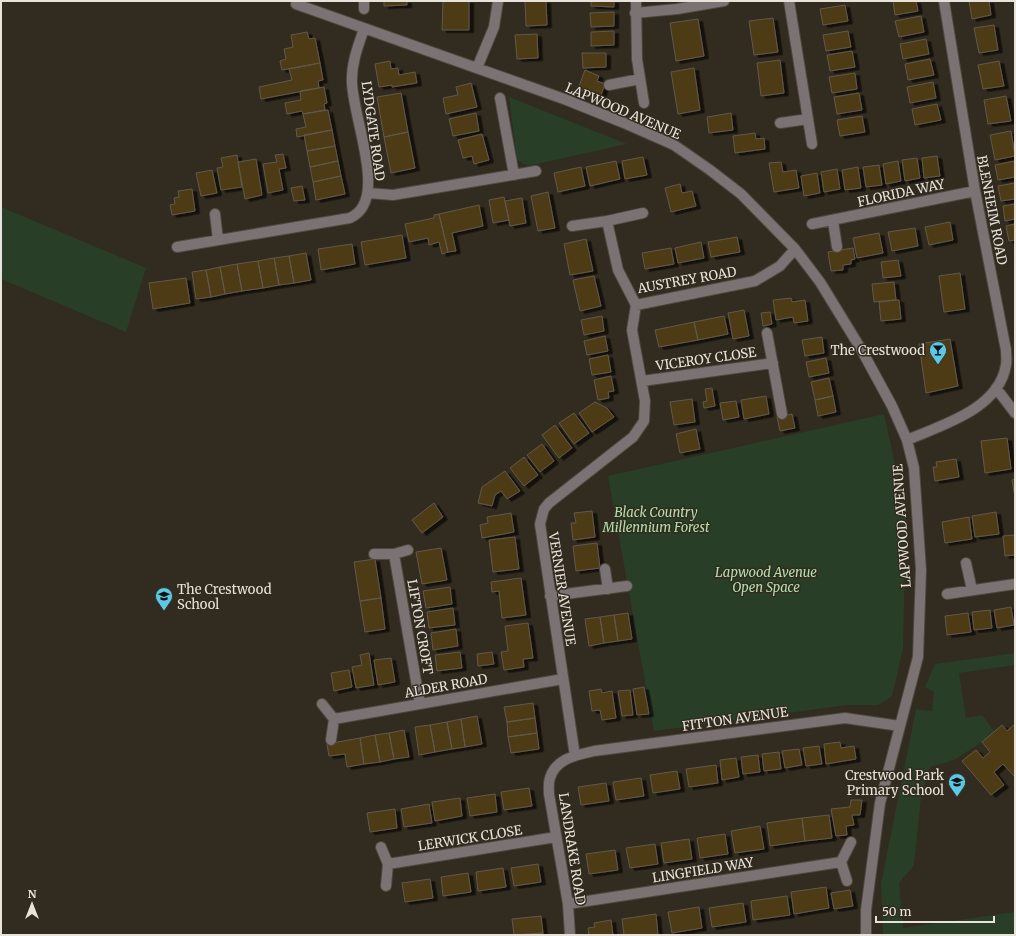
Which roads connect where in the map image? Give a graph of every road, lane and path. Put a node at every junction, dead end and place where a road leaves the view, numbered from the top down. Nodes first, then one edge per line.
1 (498, 1) edge
2 (636, 1) edge
3 (724, 1) edge
4 (789, 1) edge
5 (944, 1) edge
6 (296, 4) dead end
7 (635, 12) junction
8 (364, 29) junction
9 (478, 68) junction
10 (640, 79) junction
11 (609, 85) dead end
12 (500, 98) dead end
13 (644, 103) dead end
14 (808, 119) junction
15 (780, 124) dead end
16 (812, 144) dead end
17 (536, 171) dead end
18 (514, 174) junction
19 (974, 191) junction
20 (368, 193) junction
21 (643, 213) dead end
22 (215, 214) dead end
23 (607, 221) junction
24 (833, 221) junction
25 (812, 224) dead end
26 (572, 226) dead end
27 (218, 240) junction
28 (177, 247) dead end
29 (837, 247) dead end
30 (795, 249) junction
31 (636, 305) junction
32 (767, 333) dead end
33 (773, 363) junction
34 (642, 381) junction
35 (996, 388) junction
36 (1015, 413) edge
37 (782, 414) dead end
38 (907, 440) junction
39 (408, 550) dead end
40 (374, 554) dead end
41 (394, 554) junction
42 (966, 563) dead end
43 (605, 569) dead end
44 (1015, 584) edge
45 (627, 586) dead end
46 (608, 588) junction
47 (972, 590) junction
48 (947, 594) dead end
49 (550, 596) junction
50 (563, 679) junction
51 (322, 704) dead end
52 (420, 704) junction
53 (334, 719) junction
54 (900, 726) junction
55 (330, 740) dead end
56 (575, 756) junction
57 (556, 837) junction
58 (851, 842) dead end
59 (380, 847) dead end
60 (842, 862) junction
61 (388, 864) junction
62 (847, 881) dead end
63 (386, 886) dead end
64 (568, 904) junction
65 (570, 935) edge
66 (866, 935) edge

1 - 9 street
2 - 7 street
3 - 7 street
4 - 14 street
5 - 19 street, BLENHEIM ROAD
6 - 8 street, LAPWOOD AVENUE
7 - 10 street
8 - 9 street, LAPWOOD AVENUE
8 - 20 street, LYDGATE ROAD
9 - 30 street, LAPWOOD AVENUE
10 - 11 street
10 - 13 street
12 - 18 street
14 - 15 street
14 - 16 street
17 - 18 street
18 - 20 street
19 - 24 street, FLORIDA WAY
19 - 35 street, BLENHEIM ROAD
20 - 27 street, LYDGATE ROAD
21 - 23 street
22 - 27 street
23 - 26 street
23 - 31 street, AUSTREY ROAD
24 - 25 street, FLORIDA WAY
24 - 29 street
27 - 28 street, LYDGATE ROAD
30 - 31 street, AUSTREY ROAD
30 - 38 street, LAPWOOD AVENUE
31 - 34 street, VERNIER AVENUE
32 - 33 street, VICEROY CLOSE
33 - 34 street, VICEROY CLOSE
33 - 37 street, VICEROY CLOSE
34 - 49 street, VERNIER AVENUE
35 - 36 street
35 - 38 street, BLENHEIM ROAD
38 - 54 street, LAPWOOD AVENUE
39 - 41 street
40 - 41 street
41 - 52 street, LIFTON CROFT
42 - 47 street
43 - 46 street
44 - 47 street
45 - 46 street
46 - 49 street
47 - 48 street
49 - 50 street, VERNIER AVENUE
50 - 52 street, ALDER ROAD
50 - 56 street, VERNIER AVENUE
51 - 53 street
52 - 53 street, ALDER ROAD
53 - 55 street
54 - 56 street, FITTON AVENUE
54 - 66 street, LAPWOOD AVENUE
56 - 57 street, LANDRAKE ROAD
57 - 61 street, LERWICK CLOSE
57 - 64 street, LANDRAKE ROAD
58 - 60 street
59 - 61 street
60 - 62 street
60 - 64 street, LINGFIELD WAY
61 - 63 street
64 - 65 street, LANDRAKE ROAD

